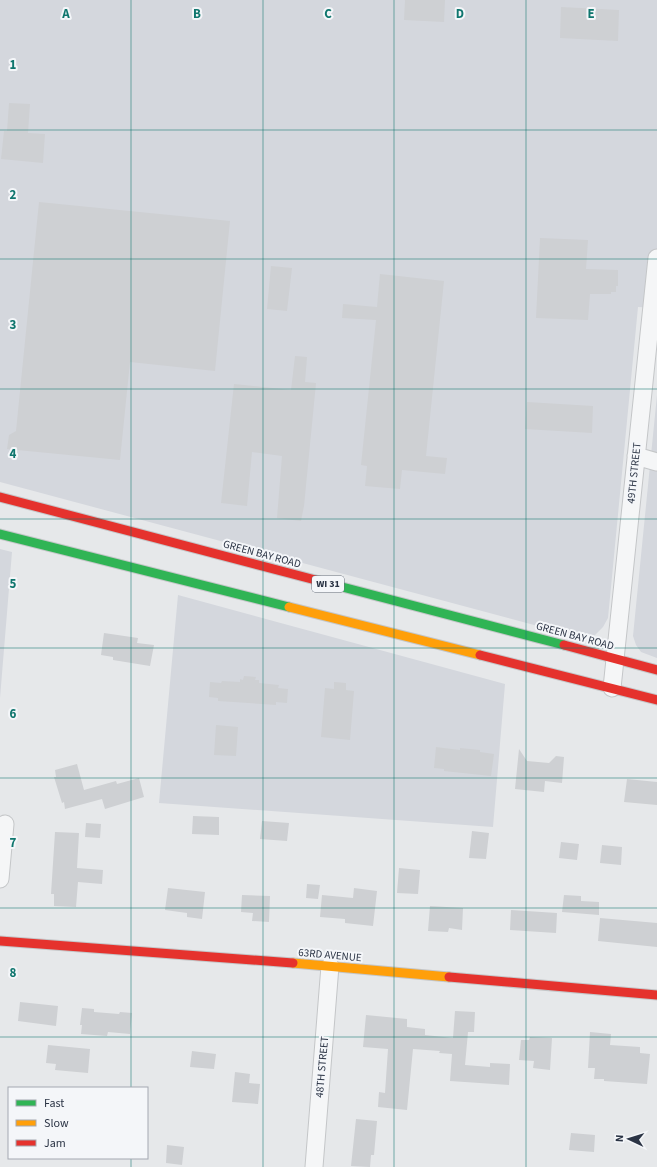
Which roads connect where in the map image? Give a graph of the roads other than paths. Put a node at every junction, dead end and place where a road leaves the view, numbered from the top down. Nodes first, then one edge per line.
1 (657, 258) edge
2 (636, 456) junction
3 (657, 462) edge
4 (0, 497) edge
5 (0, 534) edge
6 (614, 659) junction
7 (657, 670) edge
8 (612, 688) junction
9 (657, 700) edge
10 (6, 824) dead end
11 (0, 879) edge
12 (0, 941) edge
13 (330, 966) junction
14 (657, 995) edge
15 (314, 1167) edge

1 - 2 street, 49TH STREET
2 - 3 street
2 - 6 street, 49TH STREET
4 - 6 main road, GREEN BAY ROAD / WI 31
5 - 8 main road
6 - 7 main road, GREEN BAY ROAD / WI 31
6 - 8 street, 49TH STREET
8 - 9 main road
10 - 11 street
12 - 13 main road, 63RD AVENUE
13 - 14 main road, 63RD AVENUE
13 - 15 street, 48TH STREET

